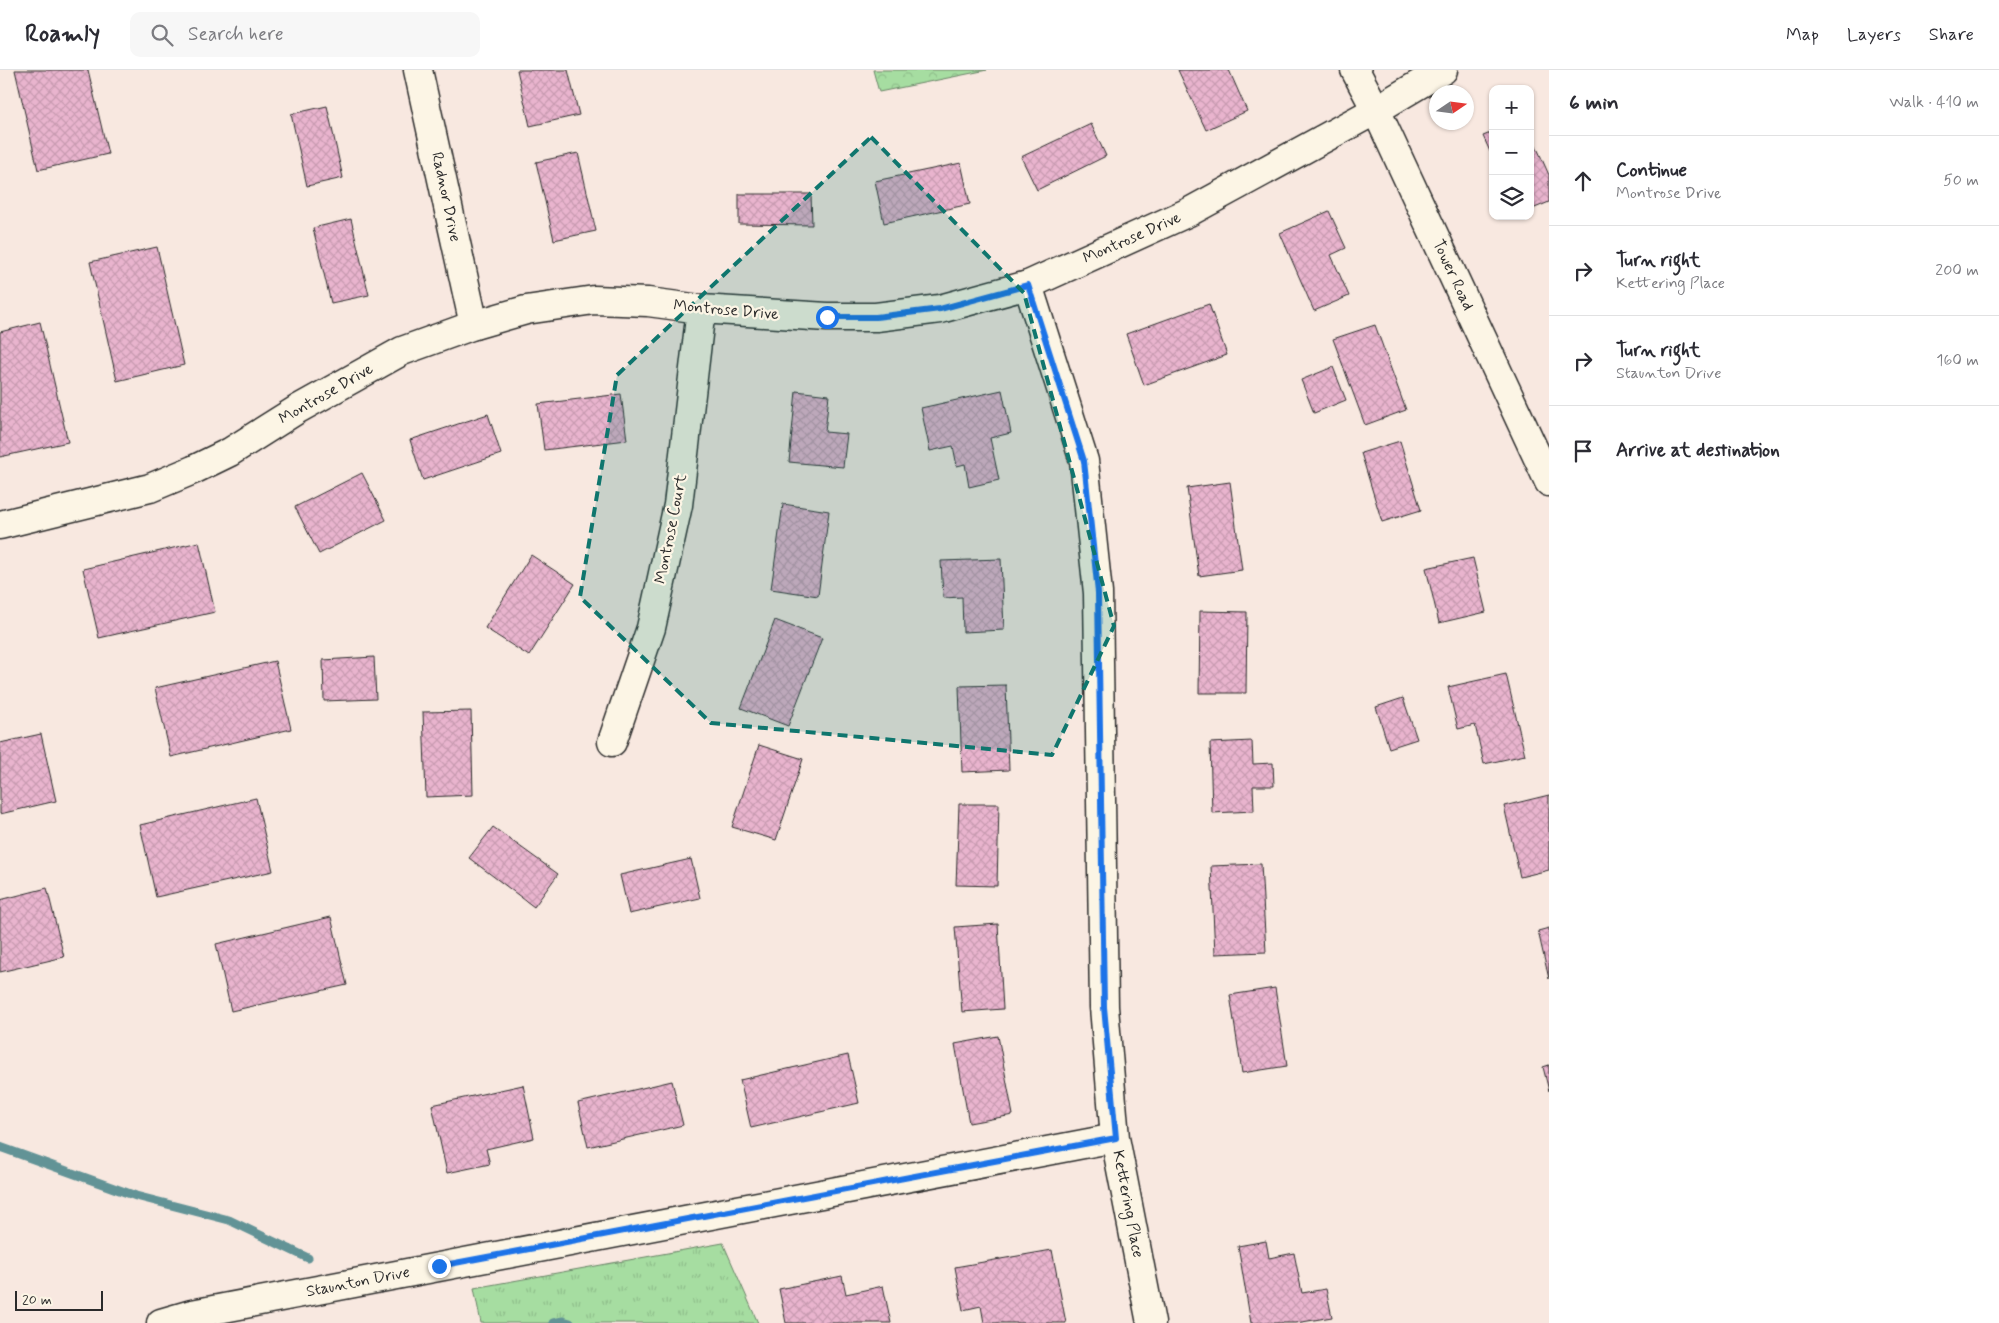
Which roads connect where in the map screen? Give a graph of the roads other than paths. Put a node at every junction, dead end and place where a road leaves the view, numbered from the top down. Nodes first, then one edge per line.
1 (418, 70) edge
2 (1355, 70) edge
3 (1443, 70) edge
4 (1376, 110) junction
5 (1028, 285) junction
6 (701, 309) junction
7 (474, 325) junction
8 (1549, 482) edge
9 (0, 526) edge
10 (612, 742) dead end
11 (1116, 1138) junction
12 (161, 1323) edge
13 (1151, 1323) edge

1 - 7 street, Radnor Drive
2 - 4 street, Tower Road
3 - 4 street, Montrose Drive
4 - 5 street, Montrose Drive
4 - 8 street, Tower Road
5 - 6 street, Montrose Drive
5 - 11 street, Kettering Place
6 - 7 street, Montrose Drive
6 - 10 street, Montrose Court
7 - 9 street, Montrose Drive
11 - 12 street, Staunton Drive
11 - 13 street, Kettering Place

